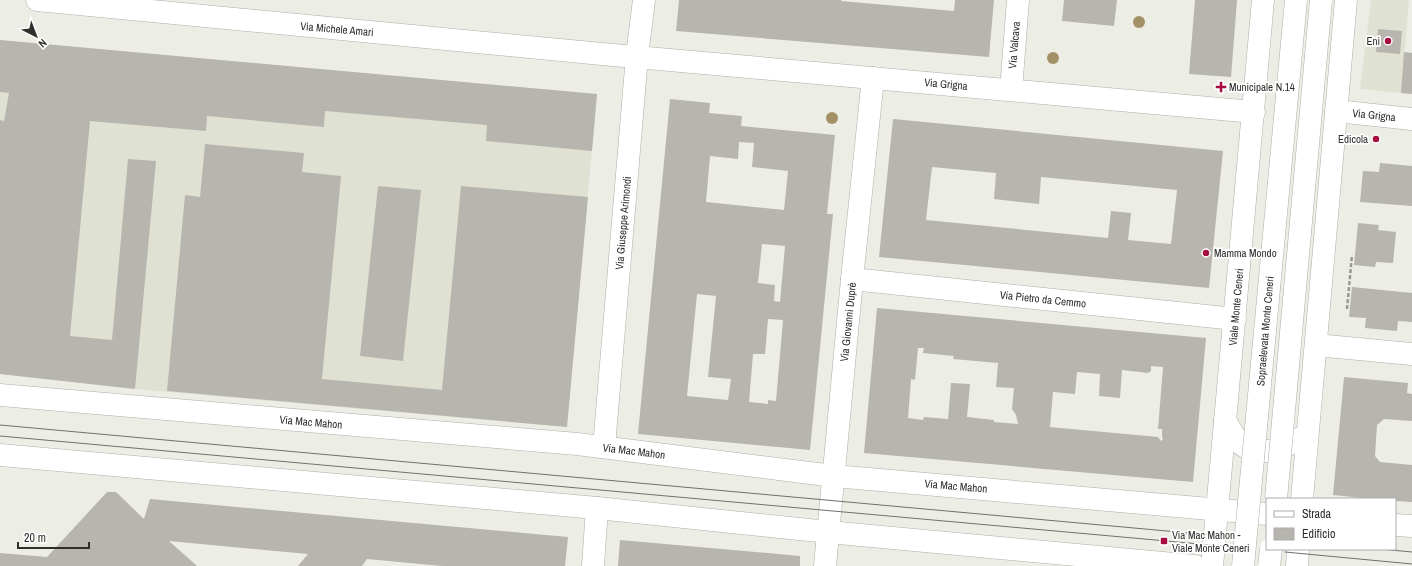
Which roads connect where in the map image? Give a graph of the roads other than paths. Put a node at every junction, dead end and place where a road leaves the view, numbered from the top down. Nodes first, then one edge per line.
1 (37, 0) edge
2 (644, 0) edge
3 (1018, 0) edge
4 (1263, 0) edge
5 (1296, 0) edge
6 (1321, 0) edge
7 (1346, 0) edge
8 (637, 56) junction
9 (873, 78) junction
10 (1011, 90) junction
11 (1336, 111) junction
12 (1254, 112) junction
13 (1412, 119) edge
14 (852, 279) junction
15 (1234, 319) junction
16 (1316, 345) junction
17 (1412, 354) edge
18 (0, 395) edge
19 (1225, 420) junction
20 (1309, 424) junction
21 (604, 447) junction
22 (0, 455) edge
23 (834, 476) junction
24 (1276, 498) edge
25 (1302, 498) edge
26 (597, 508) junction
27 (1217, 509) junction
28 (1266, 514) edge
29 (1396, 525) edge
30 (1412, 526) edge
31 (828, 532) junction
32 (1271, 550) edge
33 (1298, 550) edge
34 (593, 566) edge
35 (825, 566) edge
36 (1195, 566) edge
37 (1212, 566) edge
38 (1243, 566) edge
39 (1270, 566) edge
40 (1297, 566) edge

1 - 8 main road, Via Michele Amari
2 - 8 main road, Via Giuseppe Arimondi
3 - 10 main road, Via Valcava
4 - 12 main road, Viale Monte Ceneri
5 - 38 main road, Sopraelevata Monte Ceneri, bridge
6 - 24 main road, bridge
7 - 11 main road
8 - 9 main road, Via Grigna
8 - 21 main road, Via Giuseppe Arimondi
9 - 10 main road, Via Grigna
9 - 14 main road, Via Giovanni Duprè
10 - 12 main road, Via Grigna
11 - 13 main road, Via Grigna
11 - 16 main road
12 - 15 main road, Viale Monte Ceneri
14 - 15 main road, Via Pietro da Cemmo
14 - 23 main road, Via Giovanni Duprè
15 - 19 main road, Viale Monte Ceneri
16 - 17 main road
16 - 20 main road
18 - 21 main road, Via Mac Mahon
19 - 20 main road
19 - 27 main road, Viale Monte Ceneri
20 - 25 main road
21 - 23 main road, Via Mac Mahon
22 - 26 main road
23 - 27 main road, Via Mac Mahon
23 - 31 main road, Via Giovanni Duprè
26 - 31 main road
26 - 34 main road
27 - 28 main road, Via Mac Mahon
27 - 37 main road, Viale Monte Ceneri
29 - 30 main road
31 - 35 main road, Via Giovanni Duprè
31 - 36 main road
32 - 39 main road, bridge
33 - 40 main road

